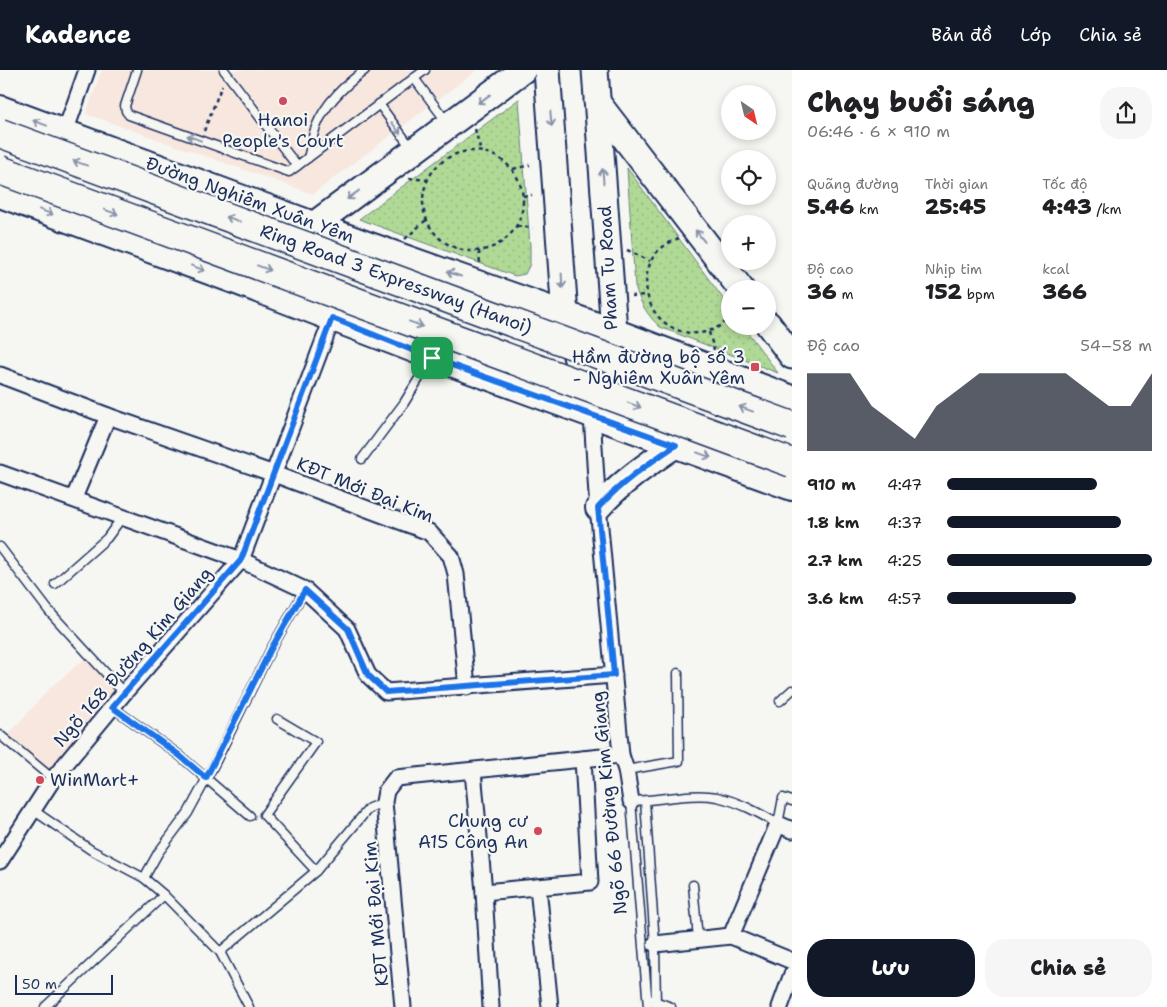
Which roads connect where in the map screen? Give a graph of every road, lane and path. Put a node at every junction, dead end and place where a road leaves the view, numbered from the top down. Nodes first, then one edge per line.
1 (87, 70) edge
2 (137, 70) edge
3 (365, 70) edge
4 (426, 70) edge
5 (523, 70) edge
6 (547, 70) edge
7 (595, 70) edge
8 (225, 72) edge
9 (414, 78) junction
10 (597, 102) junction
11 (379, 104) junction
12 (0, 108) edge
13 (449, 125) junction
14 (474, 125) dead end
15 (0, 132) edge
16 (65, 132) junction
17 (200, 140) junction
18 (414, 151) junction
19 (481, 152) junction
20 (308, 158) junction
21 (530, 165) dead end
22 (297, 166) junction
23 (513, 169) junction
24 (0, 170) edge
25 (402, 178) dead end
26 (428, 180) junction
27 (0, 195) edge
28 (532, 195) dead end
29 (522, 196) junction
30 (426, 220) junction
31 (315, 224) junction
32 (517, 226) junction
33 (533, 228) dead end
34 (682, 236) dead end
35 (402, 241) dead end
36 (626, 249) dead end
37 (479, 251) junction
38 (650, 261) junction
39 (480, 270) dead end
40 (733, 280) edge
41 (647, 295) junction
42 (631, 296) dead end
43 (565, 314) junction
44 (332, 318) junction
45 (721, 326) edge
46 (614, 331) junction
47 (710, 332) junction
48 (776, 335) edge
49 (715, 352) dead end
50 (422, 354) junction
51 (792, 356) edge
52 (0, 375) edge
53 (792, 398) edge
54 (592, 415) junction
55 (108, 416) junction
56 (792, 426) edge
57 (676, 445) junction
58 (362, 459) dead end
59 (792, 463) edge
60 (0, 473) edge
61 (274, 474) junction
62 (792, 488) edge
63 (74, 498) junction
64 (598, 508) junction
65 (123, 516) junction
66 (0, 547) edge
67 (241, 560) junction
68 (55, 584) dead end
69 (305, 590) junction
70 (678, 673) dead end
71 (614, 675) junction
72 (466, 687) junction
73 (792, 690) edge
74 (124, 693) junction
75 (780, 701) dead end
76 (112, 707) junction
77 (278, 719) dead end
78 (0, 735) edge
79 (583, 759) junction
80 (623, 763) junction
81 (474, 771) junction
82 (206, 778) junction
83 (53, 779) junction
84 (638, 801) junction
85 (792, 801) edge
86 (384, 802) junction
87 (33, 810) junction
88 (250, 816) dead end
89 (785, 827) edge
90 (0, 861) edge
91 (316, 871) junction
92 (144, 878) junction
93 (693, 885) dead end
94 (538, 887) junction
95 (484, 892) junction
96 (164, 895) junction
97 (731, 936) junction
98 (698, 939) junction
99 (655, 944) junction
100 (220, 952) junction
101 (792, 961) edge
102 (792, 974) edge
103 (652, 1003) edge
104 (46, 1007) edge
105 (249, 1007) edge
106 (403, 1007) edge
107 (491, 1007) edge
108 (550, 1007) edge
109 (671, 1007) edge
110 (780, 1007) edge

1 - 16 street
17 -> 2 lane
3 - 20 lane
4 - 9 lane
5 -> 13 highway
6 -> 43 highway
7 - 10 highway, Pham Tu Road
8 - 17 path
8 - 22 lane
9 - 11 lane
9 - 13 lane
40 -> 10 highway
46 -> 10 highway, Pham Tu Road
11 -> 18 lane
11 - 20 lane
16 -> 12 main road, Đường Nghiêm Xuân Yêm
13 - 18 highway
14 - 19 path
56 -> 15 highway, Ring Road 3 Expressway (Hanoi), bridge
16 - 31 main road, Đường Nghiêm Xuân Yêm
17 - 22 lane
18 -> 31 highway
19 - 23 path
19 - 26 path
20 - 22 lane
21 - 23 path
23 - 29 path
24 -> 59 highway, Ring Road 3 Expressway (Hanoi), bridge
25 - 26 path
26 - 30 path
27 -> 44 main road
28 - 29 path
29 - 32 path
30 - 35 path
30 - 37 path
43 -> 31 main road, Đường Nghiêm Xuân Yêm
32 - 33 path
32 - 37 path
34 - 38 path
36 - 38 path
37 - 39 path
38 - 41 path
41 - 42 path
41 - 47 path
43 - 46 main road, Đường Nghiêm Xuân Yêm
43 - 54 highway
44 - 50 main road
44 - 61 street, KĐT Mới Đại Kim
45 - 47 path
46 - 53 main road, Đường Nghiêm Xuân Yêm
46 - 54 highway, Pham Tu Road
47 - 49 path
48 - 51 highway
50 - 54 main road
50 - 58 lane
52 - 55 street, KĐT Mới Đại Kim
54 - 57 main road
54 - 64 street, Ngõ 66 Đường Kim Giang
55 - 61 street, KĐT Mới Đại Kim
55 - 63 street
57 -> 62 main road
57 - 64 main road
60 - 63 street
61 - 67 street, KĐT Mới Đại Kim
61 - 72 street, KĐT Mới Đại Kim
63 - 65 street
64 - 71 street, Ngõ 66 Đường Kim Giang
65 - 67 street
65 - 68 lane
66 - 74 lane
67 - 69 street
67 - 74 street, Ngõ 168 Đường Kim Giang
69 - 72 street
69 - 82 lane
70 - 80 lane
71 - 72 street
71 - 80 street, Ngõ 66 Đường Kim Giang
73 - 75 lane
74 - 76 street, Ngõ 168 Đường Kim Giang
76 - 82 lane
76 - 83 street, Ngõ 168 Đường Kim Giang
77 - 91 lane
78 - 83 lane
79 - 80 street
79 - 81 street
79 - 94 street
80 - 84 street, Ngõ 66 Đường Kim Giang
81 - 86 street
81 - 95 street
82 - 88 lane
82 - 92 lane
83 - 87 street, Ngõ 168 Đường Kim Giang
84 - 89 lane
84 - 99 lane
84 - 103 lane, Ngõ 66 Đường Kim Giang
85 - 89 lane
86 - 91 lane
86 - 106 street, KĐT Mới Đại Kim
87 - 90 street, Ngõ 168 Đường Kim Giang
87 - 92 lane
89 - 97 street
91 - 100 lane
92 - 96 lane
93 - 98 lane
94 - 95 street
94 - 108 street
95 - 107 street
96 - 100 lane
96 - 104 lane
97 - 98 street
97 - 101 street
98 - 99 street
99 - 103 lane
100 - 105 lane
102 - 110 street
103 - 109 lane

